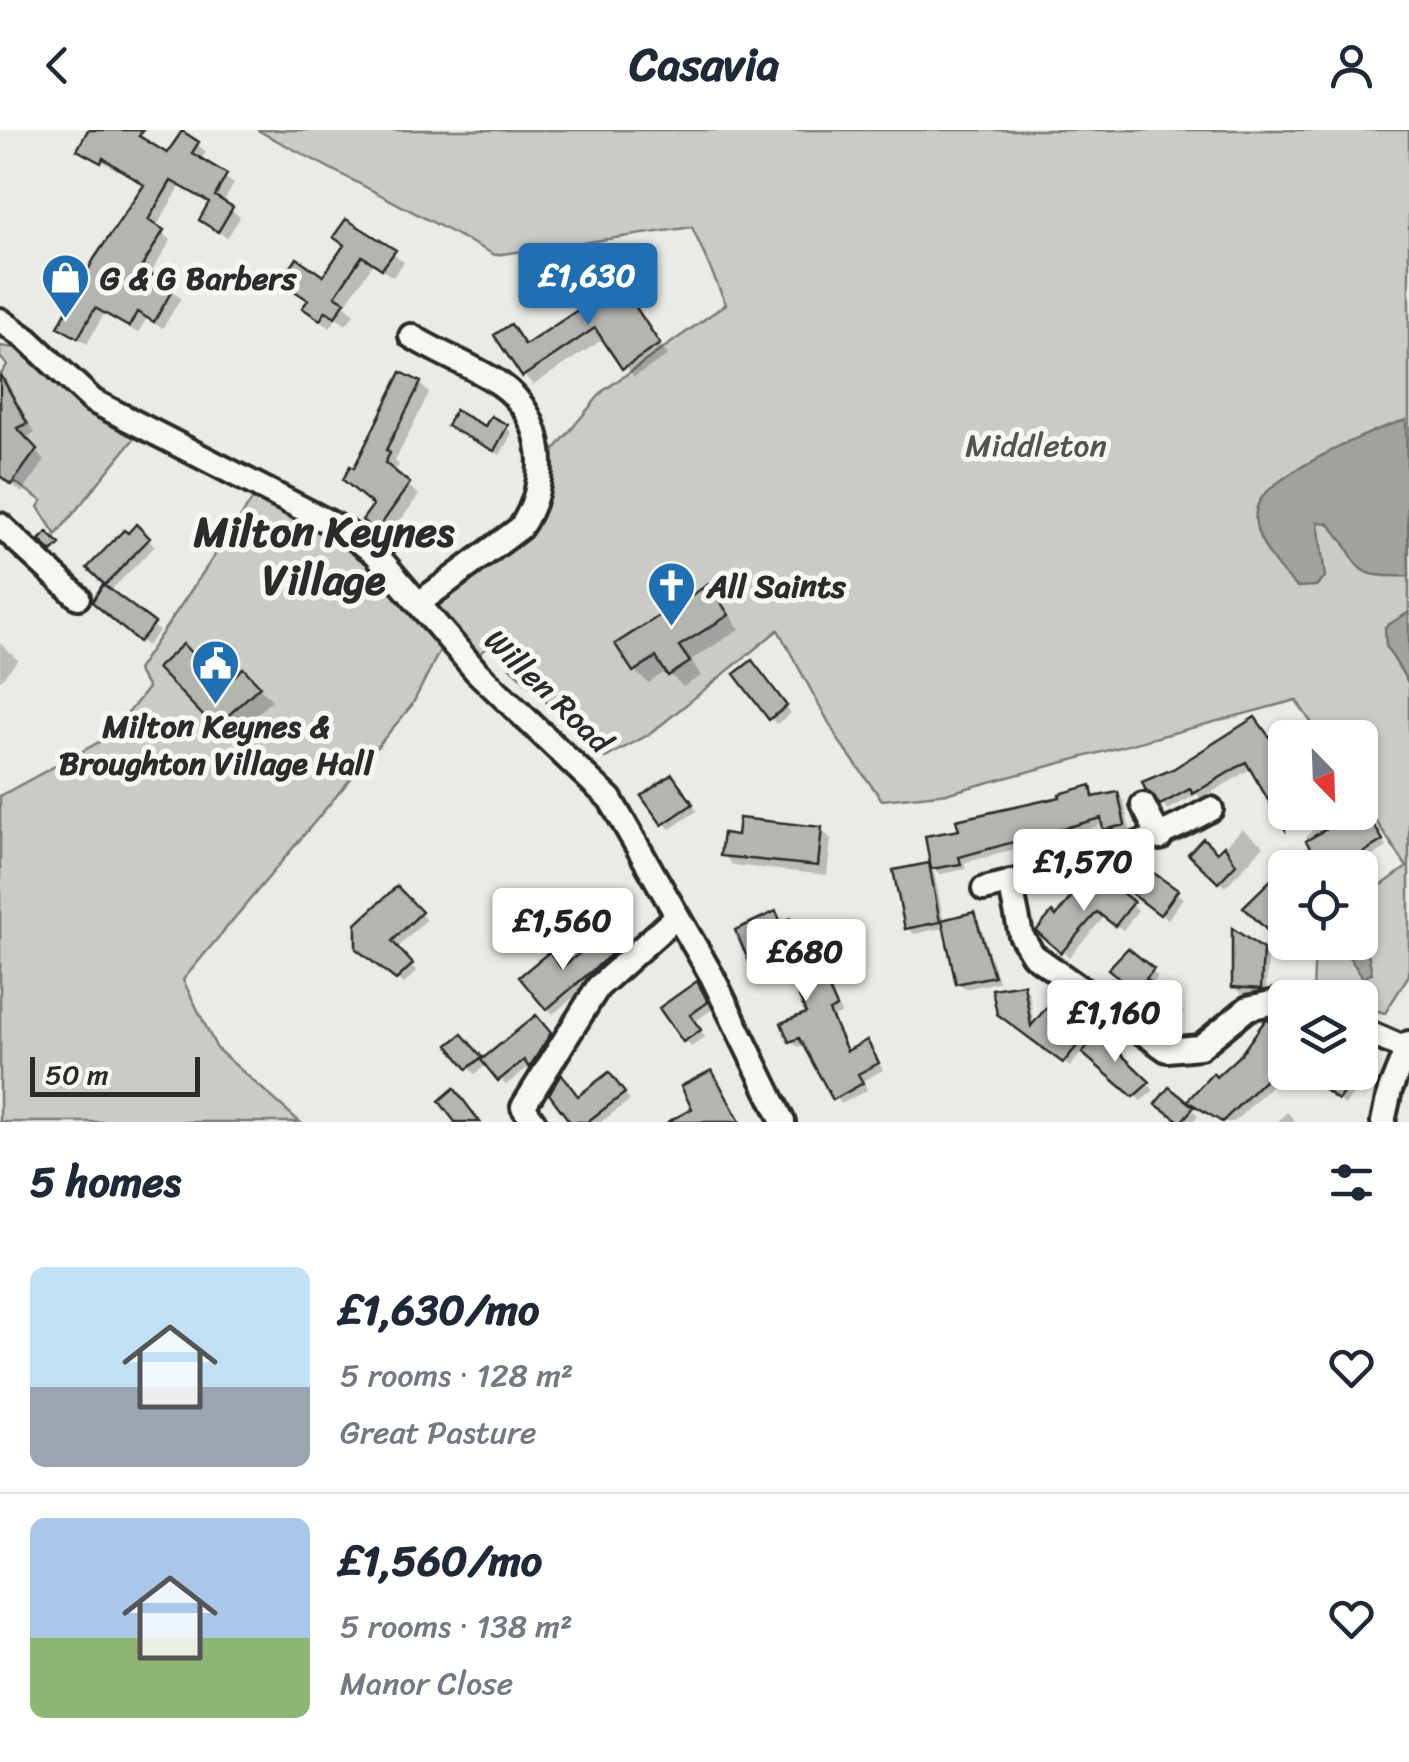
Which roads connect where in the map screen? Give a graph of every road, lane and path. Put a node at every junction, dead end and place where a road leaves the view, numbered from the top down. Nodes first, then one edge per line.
1 (0, 320) edge
2 (412, 336) dead end
3 (0, 525) edge
4 (78, 597) dead end
5 (419, 603) junction
6 (1143, 805) dead end
7 (1211, 809) dead end
8 (1160, 838) junction
9 (1010, 882) junction
10 (984, 889) dead end
11 (676, 917) junction
12 (1268, 1004) edge
13 (1378, 1036) edge
14 (1407, 1046) edge
15 (534, 1122) edge
16 (784, 1122) edge
17 (1383, 1122) edge

1 - 5 street, Willen Road
2 - 5 street
3 - 4 street
5 - 11 street, Willen Road
6 - 8 street
7 - 8 street
8 - 9 street
9 - 10 street
9 - 12 street
11 - 15 street
11 - 16 street, Willen Road
13 - 14 street
14 - 17 street

